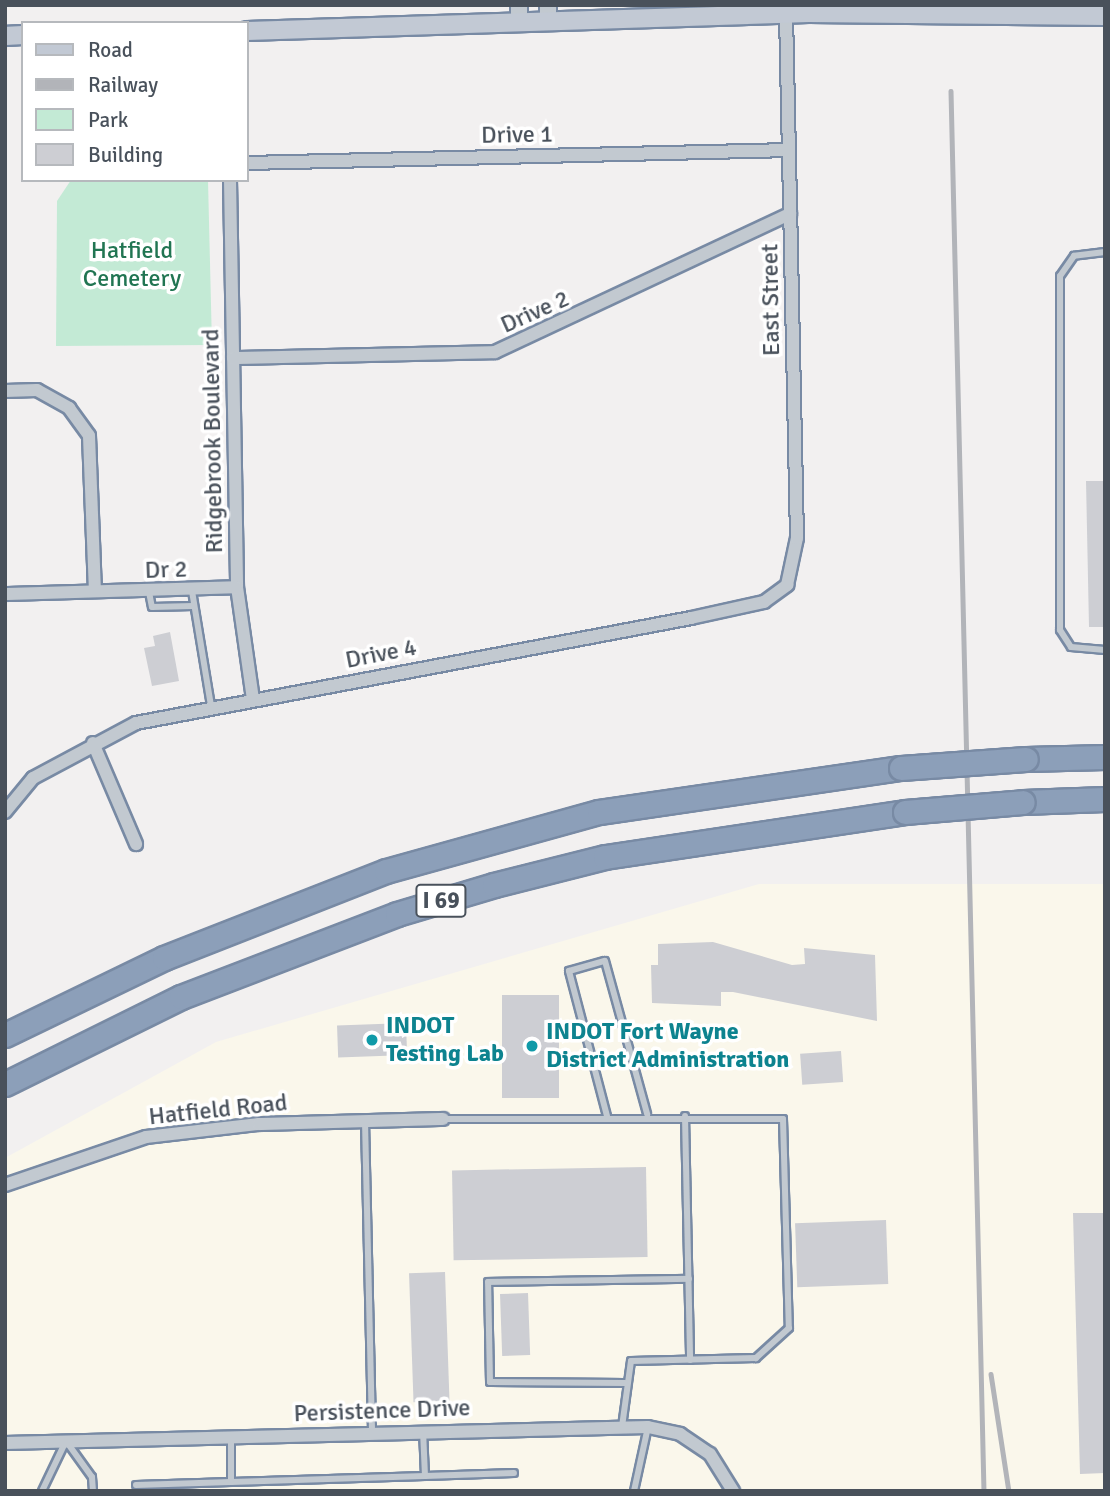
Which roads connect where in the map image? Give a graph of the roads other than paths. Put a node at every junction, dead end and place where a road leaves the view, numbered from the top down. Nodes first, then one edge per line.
1 (548, 13) edge
2 (519, 14) edge
3 (786, 14) junction
4 (1105, 16) edge
5 (248, 31) edge
6 (789, 150) junction
7 (248, 163) edge
8 (230, 182) edge
9 (790, 214) junction
10 (1105, 252) edge
11 (233, 358) junction
12 (5, 391) edge
13 (787, 585) joint
14 (237, 587) junction
15 (95, 591) junction
16 (192, 591) junction
17 (149, 592) junction
18 (5, 594) edge
19 (193, 606) junction
20 (1105, 650) edge
21 (253, 700) junction
22 (211, 706) junction
23 (93, 743) junction
24 (1105, 757) edge
25 (1105, 799) edge
26 (5, 812) edge
27 (136, 844) dead end
28 (5, 1035) edge
29 (5, 1084) edge
30 (647, 1114) junction
31 (607, 1116) junction
32 (685, 1116) junction
33 (443, 1119) joint
34 (365, 1121) junction
35 (5, 1185) edge
36 (689, 1279) junction
37 (690, 1360) junction
38 (625, 1383) junction
39 (622, 1427) junction
40 (648, 1427) junction
41 (423, 1431) junction
42 (372, 1433) junction
43 (230, 1437) junction
44 (66, 1441) junction
45 (5, 1443) edge
46 (514, 1473) dead end
47 (425, 1476) junction
48 (231, 1482) junction
49 (136, 1485) dead end
50 (42, 1491) edge
51 (93, 1491) edge
52 (634, 1491) edge
53 (733, 1491) edge

1 - 2 main road
1 - 3 main road
2 - 5 main road
3 - 4 main road
3 - 6 street, East Street
6 - 7 street, Drive 1
6 - 9 street, East Street
8 - 11 street, Ridgebrook Boulevard
9 - 11 street, Drive 2
9 - 13 street, East Street
10 - 20 lane
11 - 14 street, Ridgebrook Boulevard
12 - 15 street
13 - 21 street, Drive 4
14 - 16 street, Dr 2
14 - 21 street, Ridgebrook Boulevard
15 - 17 street, Dr 2
15 - 18 street, Dr 2
16 - 17 street, Dr 2
16 - 19 lane
17 - 19 lane
19 - 22 lane
21 - 22 street, Drive 4
22 - 23 street, Drive 4
23 - 26 street, Drive 4
23 - 27 street
24 - 28 highway, I 69, bridge
25 - 29 highway, I 69, bridge
30 - 31 lane
30 - 31 lane
30 - 32 lane
31 - 33 lane
32 - 36 lane
32 - 37 lane
33 - 34 street, Hatfield Road
34 - 35 street, Hatfield Road
34 - 42 lane
36 - 37 lane
36 - 38 lane
37 - 38 lane
38 - 39 lane
39 - 40 street, Persistence Drive
39 - 41 street, Persistence Drive
40 - 52 lane
40 - 53 street, Persistence Drive
41 - 42 street, Persistence Drive
41 - 47 lane
42 - 43 street, Persistence Drive
43 - 44 street, Persistence Drive
43 - 48 lane
44 - 45 street, Persistence Drive
44 - 50 lane
44 - 51 lane
46 - 47 lane
47 - 48 lane
48 - 49 lane

